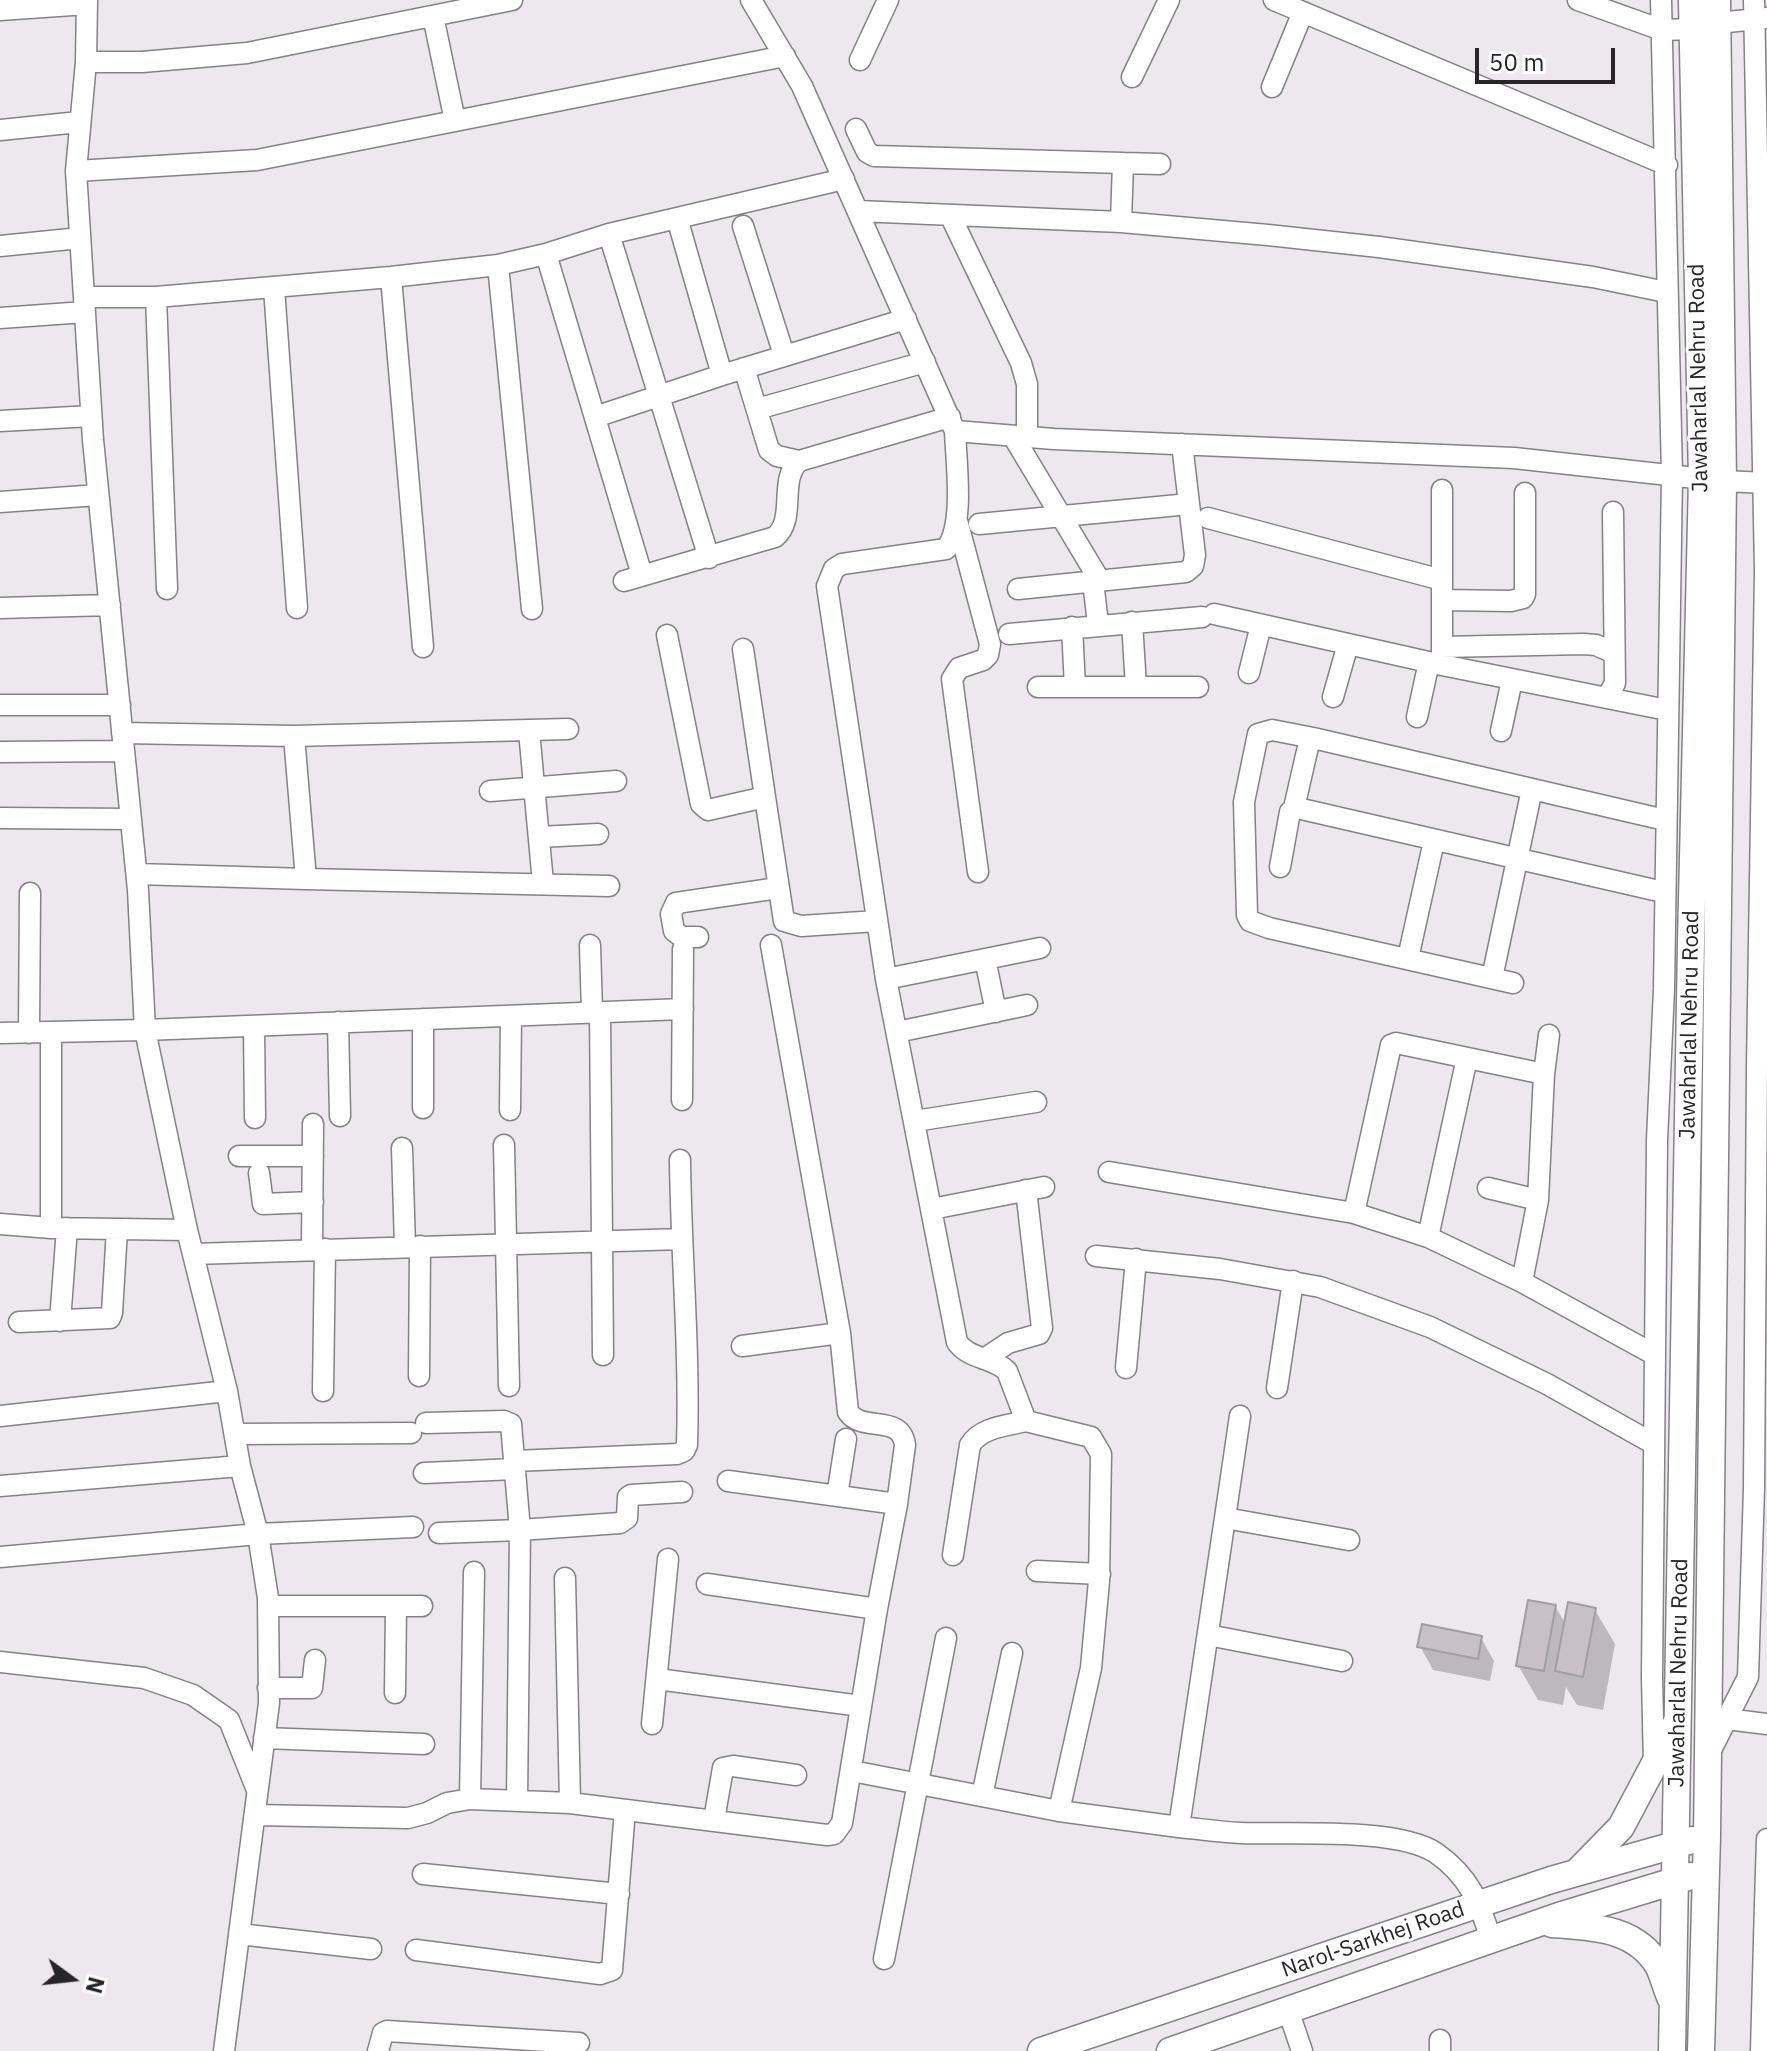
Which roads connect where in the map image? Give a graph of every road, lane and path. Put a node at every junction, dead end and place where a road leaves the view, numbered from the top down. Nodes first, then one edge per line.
1 (512, 0) edge
2 (751, 0) edge
3 (888, 0) edge
4 (1169, 0) edge
5 (1274, 0) edge
6 (1578, 0) edge
7 (1661, 0) edge
8 (1692, 0) edge
9 (87, 2) edge
10 (0, 10) edge
11 (1303, 12) junction
12 (1759, 12) edge
13 (433, 16) junction
14 (1709, 17) edge
15 (1662, 30) junction
16 (785, 56) junction
17 (860, 60) dead end
18 (86, 62) junction
19 (1132, 77) dead end
20 (1272, 87) dead end
21 (455, 121) junction
22 (79, 122) junction
23 (856, 129) dead end
24 (0, 130) edge
25 (1123, 163) junction
26 (1160, 164) dead end
27 (1667, 165) junction
28 (76, 171) junction
29 (844, 179) junction
30 (858, 211) junction
31 (950, 215) junction
32 (677, 218) junction
33 (1121, 222) junction
34 (743, 226) dead end
35 (609, 234) junction
36 (80, 238) junction
37 (0, 246) edge
38 (546, 254) junction
39 (498, 265) junction
40 (391, 277) junction
41 (274, 288) junction
42 (1666, 292) junction
43 (156, 297) junction
44 (84, 304) junction
45 (0, 318) edge
46 (906, 319) junction
47 (784, 355) junction
48 (925, 362) junction
49 (744, 368) junction
50 (722, 375) junction
51 (1764, 376) edge
52 (661, 396) junction
53 (757, 409) junction
54 (91, 416) junction
55 (595, 417) junction
56 (0, 421) edge
57 (953, 424) junction
58 (1020, 436) junction
59 (1182, 444) junction
60 (799, 461) junction
61 (1672, 475) junction
62 (1712, 480) junction
63 (1765, 483) edge
64 (1442, 490) dead end
65 (1525, 493) dead end
66 (98, 495) junction
67 (0, 502) edge
68 (1189, 504) junction
69 (1613, 512) dead end
70 (1061, 516) junction
71 (1208, 518) dead end
72 (957, 520) junction
73 (979, 524) dead end
74 (709, 558) junction
75 (1096, 581) junction
76 (167, 589) dead end
77 (1018, 589) dead end
78 (1442, 590) junction
79 (110, 605) junction
80 (0, 608) edge
81 (297, 608) dead end
82 (532, 609) dead end
83 (1766, 612) edge
84 (1132, 622) junction
85 (1098, 624) junction
86 (1261, 625) junction
87 (1072, 627) junction
88 (1009, 634) dead end
89 (667, 635) dead end
90 (1348, 644) junction
91 (423, 647) dead end
92 (743, 649) dead end
93 (1614, 653) junction
94 (1438, 658) junction
95 (1249, 673) dead end
96 (1512, 680) junction
97 (1038, 687) dead end
98 (1075, 687) junction
99 (1136, 687) junction
100 (1198, 687) dead end
101 (1333, 697) dead end
102 (1607, 698) junction
103 (0, 705) edge
104 (120, 705) junction
105 (1667, 710) junction
106 (1417, 717) dead end
107 (568, 729) dead end
108 (529, 731) junction
109 (1501, 731) dead end
110 (294, 736) junction
111 (1310, 738) junction
112 (123, 742) junction
113 (0, 752) edge
114 (616, 781) dead end
115 (534, 788) junction
116 (1532, 789) junction
117 (490, 791) dead end
118 (765, 797) junction
119 (1294, 808) junction
120 (0, 818) edge
121 (131, 819) junction
122 (1665, 820) junction
123 (598, 834) dead end
124 (539, 837) junction
125 (1434, 841) junction
126 (1518, 859) junction
127 (1280, 867) dead end
128 (978, 872) dead end
129 (137, 874) junction
130 (306, 879) junction
131 (543, 883) junction
132 (609, 886) dead end
133 (778, 888) junction
134 (1663, 892) junction
135 (30, 893) dead end
136 (877, 921) junction
137 (590, 945) dead end
138 (771, 945) dead end
139 (1040, 948) dead end
140 (1408, 958) junction
141 (985, 959) junction
142 (886, 979) junction
143 (1027, 1005) dead end
144 (683, 1009) junction
145 (596, 1012) junction
146 (996, 1012) junction
147 (511, 1016) junction
148 (423, 1019) junction
149 (338, 1022) junction
150 (254, 1026) junction
151 (145, 1030) junction
152 (897, 1032) junction
153 (0, 1033) edge
154 (29, 1033) junction
155 (51, 1033) junction
156 (1549, 1035) dead end
157 (1767, 1047) edge
158 (1467, 1058) junction
159 (1757, 1066) junction
160 (1544, 1074) junction
161 (682, 1100) dead end
162 (1036, 1102) dead end
163 (423, 1108) dead end
164 (510, 1110) dead end
165 (340, 1116) dead end
166 (255, 1118) dead end
167 (915, 1121) junction
168 (313, 1124) dead end
169 (504, 1145) dead end
170 (402, 1148) dead end
171 (239, 1156) dead end
172 (313, 1156) junction
173 (680, 1160) dead end
174 (1109, 1172) dead end
175 (259, 1173) dead end
176 (1488, 1188) dead end
177 (1538, 1200) junction
178 (313, 1202) junction
179 (932, 1209) junction
180 (1354, 1213) junction
181 (0, 1224) edge
182 (59, 1228) junction
183 (117, 1229) junction
184 (187, 1230) junction
185 (1428, 1237) junction
186 (681, 1239) junction
187 (602, 1241) junction
188 (507, 1243) junction
189 (413, 1246) junction
190 (318, 1249) junction
191 (193, 1254) junction
192 (1096, 1256) dead end
193 (1136, 1259) junction
194 (1293, 1281) junction
195 (1522, 1282) junction
196 (60, 1321) junction
197 (19, 1322) dead end
198 (840, 1333) junction
199 (742, 1346) dead end
200 (603, 1355) dead end
201 (1655, 1355) junction
202 (984, 1359) junction
203 (1126, 1368) dead end
204 (419, 1376) dead end
205 (509, 1386) dead end
206 (1277, 1388) dead end
207 (227, 1391) junction
208 (323, 1391) dead end
209 (0, 1416) edge
210 (1240, 1416) dead end
211 (1026, 1421) junction
212 (235, 1434) junction
213 (846, 1439) dead end
214 (1654, 1444) junction
215 (515, 1465) junction
216 (240, 1466) junction
217 (424, 1473) dead end
218 (728, 1481) dead end
219 (0, 1486) edge
220 (682, 1492) dead end
221 (837, 1496) junction
222 (897, 1504) junction
223 (1225, 1518) junction
224 (413, 1527) dead end
225 (520, 1530) junction
226 (439, 1533) dead end
227 (258, 1534) junction
228 (1349, 1540) dead end
229 (953, 1555) dead end
230 (0, 1557) edge
231 (668, 1559) dead end
232 (1037, 1571) dead end
233 (474, 1572) dead end
234 (1100, 1574) junction
235 (565, 1578) dead end
236 (707, 1584) dead end
237 (268, 1606) junction
238 (396, 1606) junction
239 (422, 1606) dead end
240 (877, 1609) junction
241 (1208, 1635) junction
242 (946, 1638) dead end
243 (1012, 1653) dead end
244 (315, 1660) dead end
245 (1342, 1661) dead end
246 (0, 1662) edge
247 (657, 1679) junction
248 (268, 1688) junction
249 (395, 1693) dead end
250 (861, 1706) junction
251 (1727, 1719) junction
252 (1677, 1721) junction
253 (652, 1724) dead end
254 (1767, 1724) edge
255 (264, 1738) junction
256 (424, 1744) dead end
257 (1708, 1756) junction
258 (1654, 1765) junction
259 (852, 1771) junction
260 (796, 1775) dead end
261 (916, 1784) junction
262 (258, 1792) junction
263 (982, 1796) junction
264 (470, 1799) junction
265 (517, 1801) junction
266 (570, 1803) junction
267 (625, 1810) junction
268 (1059, 1811) junction
269 (255, 1815) junction
270 (714, 1820) junction
271 (1179, 1827) junction
272 (1707, 1836) junction
273 (1767, 1839) edge
274 (1677, 1845) junction
275 (1706, 1872) junction
276 (1575, 1873) junction
277 (423, 1874) dead end
278 (1677, 1880) junction
279 (619, 1894) junction
280 (1480, 1904) junction
281 (1766, 1904) edge
282 (1538, 1923) junction
283 (239, 1934) junction
284 (1491, 1940) junction
285 (371, 1949) dead end
286 (416, 1950) dead end
287 (884, 1959) dead end
288 (1674, 2007) junction
289 (1288, 2010) junction
290 (579, 2043) dead end
291 (224, 2051) edge
292 (378, 2051) edge
293 (1041, 2051) edge
294 (1170, 2051) edge
295 (1302, 2051) edge
296 (1672, 2051) edge
297 (1701, 2051) edge
298 (1761, 2051) edge

1 - 13 street
2 - 16 street
3 - 17 street
4 - 19 street
5 - 11 street
6 - 15 street
7 - 15 street
8 - 14 main road, Jawaharlal Nehru Road
9 - 10 street
9 - 18 street
11 - 20 street
11 - 27 street
12 - 14 street
12 - 51 street
13 - 18 street
13 - 21 street
14 - 15 street
14 - 62 main road, Jawaharlal Nehru Road
15 - 27 street
16 - 21 street
16 - 29 street
18 - 22 street
21 - 28 street
22 - 24 street
22 - 28 street
23 - 25 street
25 - 26 street
25 - 33 street
27 - 42 street
28 - 36 street
29 - 30 street
29 - 32 street
30 - 31 street
30 - 46 street
31 - 33 street
31 - 58 street
32 - 35 street
32 - 50 street
33 - 42 street
34 - 47 street
35 - 38 street
35 - 52 street
36 - 37 street
36 - 44 street
38 - 39 street
38 - 55 street
39 - 40 street
39 - 82 street
40 - 41 street
40 - 91 street
41 - 43 street
41 - 81 street
42 - 61 street
43 - 44 street
43 - 76 street
44 - 45 street
44 - 54 street
46 - 47 street
46 - 48 street
47 - 49 street
48 - 53 street
48 - 57 street
49 - 50 street
49 - 53 street
50 - 52 street
51 - 63 street
52 - 55 street
52 - 74 street
53 - 60 street
54 - 56 street
54 - 66 street
55 - 74 street
57 - 58 street
57 - 60 street
57 - 72 street
58 - 59 street
58 - 70 street
59 - 61 street
59 - 68 street
60 - 74 street
61 - 62 street
61 - 105 street
62 - 63 street
62 - 252 main road, Jawaharlal Nehru Road
62 - 257 main road, Jawaharlal Nehru Road
63 - 83 street
64 - 78 street
65 - 78 street
66 - 67 street
66 - 79 street
68 - 70 street
68 - 75 street
69 - 93 street
70 - 73 street
70 - 75 street
71 - 78 street
72 - 128 street
72 - 136 street
75 - 77 street
75 - 85 street
78 - 94 street
79 - 80 street
79 - 104 street
83 - 159 street
84 - 85 street
84 - 86 street
84 - 99 street
85 - 87 street
86 - 90 street
86 - 95 street
87 - 88 street
87 - 98 street
89 - 118 street
90 - 94 street
90 - 101 street
92 - 118 street
93 - 94 street
93 - 102 street
94 - 96 street
94 - 106 street
96 - 102 street
96 - 109 street
97 - 98 street
98 - 99 street
99 - 100 street
102 - 105 street
103 - 104 street
104 - 112 street
105 - 122 street
107 - 108 street
108 - 110 street
108 - 115 street
110 - 112 street
110 - 130 street
111 - 116 street
111 - 119 street
111 - 140 street
112 - 113 street
112 - 121 street
114 - 115 street
115 - 117 street
115 - 124 street
116 - 122 street
116 - 126 street
118 - 133 street
119 - 125 street
119 - 127 street
120 - 121 street
121 - 129 street
122 - 134 street
123 - 124 street
124 - 131 street
125 - 126 street
125 - 140 street
126 - 134 street
126 - 140 street
129 - 130 street
129 - 151 street
130 - 131 street
131 - 132 street
133 - 136 street
133 - 144 street
134 - 201 street
135 - 154 street
136 - 142 street
137 - 145 street
138 - 198 street
139 - 141 street
141 - 142 street
141 - 146 street
142 - 152 street
143 - 146 street
144 - 145 street
144 - 161 street
145 - 147 street
145 - 187 street
146 - 152 street
147 - 148 street
147 - 164 street
148 - 149 street
148 - 163 street
149 - 150 street
149 - 165 street
150 - 151 street
150 - 166 street
151 - 155 street
151 - 184 street
152 - 167 street
153 - 154 street
154 - 155 street
155 - 182 street
156 - 160 street
157 - 159 street
158 - 160 street
158 - 180 street
158 - 185 street
159 - 251 street
160 - 177 street
162 - 167 street
167 - 179 street
168 - 172 street
169 - 188 street
170 - 189 street
171 - 172 street
172 - 178 street
173 - 186 street
174 - 180 street
175 - 178 street
176 - 177 street
177 - 195 street
178 - 190 street
179 - 202 street
179 - 202 street
180 - 185 street
181 - 182 street
182 - 183 street
182 - 196 street
183 - 184 street
183 - 196 street
184 - 191 street
185 - 195 street
186 - 187 street
186 - 215 street
187 - 188 street
187 - 200 street
188 - 189 street
188 - 205 street
189 - 190 street
189 - 204 street
190 - 191 street
190 - 208 street
191 - 207 street
192 - 193 street
193 - 194 street
193 - 203 street
194 - 206 street
194 - 214 street
195 - 201 street
196 - 197 street
198 - 199 street
198 - 222 street
201 - 214 street
202 - 211 street
207 - 209 street
207 - 212 street
210 - 223 street
211 - 229 street
211 - 234 street
212 - 215 street
212 - 216 street
213 - 221 street
214 - 258 street
215 - 217 street
215 - 225 street
216 - 219 street
216 - 227 street
218 - 221 street
220 - 225 street
221 - 222 street
222 - 240 street
223 - 228 street
223 - 241 street
224 - 227 street
225 - 226 street
225 - 265 street
227 - 230 street
227 - 237 street
231 - 247 street
232 - 234 street
233 - 264 street
234 - 268 street
235 - 266 street
236 - 240 street
237 - 238 street
237 - 248 street
238 - 239 street
238 - 249 street
240 - 250 street
241 - 245 street
241 - 271 street
242 - 261 street
243 - 263 street
244 - 248 street
246 - 262 street
247 - 250 street
247 - 253 street
248 - 255 street
250 - 259 street
251 - 254 street
251 - 257 street
252 - 258 main road
252 - 274 main road, Jawaharlal Nehru Road
255 - 256 street
255 - 262 street
257 - 272 main road, Jawaharlal Nehru Road
258 - 276 main road
259 - 261 street
259 - 270 street
260 - 270 street
261 - 263 street
261 - 287 street
262 - 269 street
263 - 268 street
264 - 265 street
264 - 269 street
265 - 266 street
266 - 267 street
267 - 270 street
267 - 279 street
268 - 271 street
269 - 283 street
271 - 280 street
272 - 274 main road, Narol-Sarkhej Road
272 - 275 main road, Jawaharlal Nehru Road
273 - 281 street
274 - 276 main road, Narol-Sarkhej Road
274 - 278 main road, Jawaharlal Nehru Road
275 - 278 main road, Narol-Sarkhej Road
275 - 297 main road, Jawaharlal Nehru Road
276 - 280 main road, Narol-Sarkhej Road
277 - 279 street
278 - 282 main road, Narol-Sarkhej Road
278 - 288 main road, Jawaharlal Nehru Road
279 - 286 street
280 - 284 street
280 - 293 main road, Narol-Sarkhej Road
281 - 298 street
282 - 284 main road, Narol-Sarkhej Road
282 - 288 main road
283 - 285 street
283 - 291 street
284 - 289 main road, Narol-Sarkhej Road
288 - 296 main road, Jawaharlal Nehru Road
289 - 294 main road, Narol-Sarkhej Road
289 - 295 street
290 - 292 street

